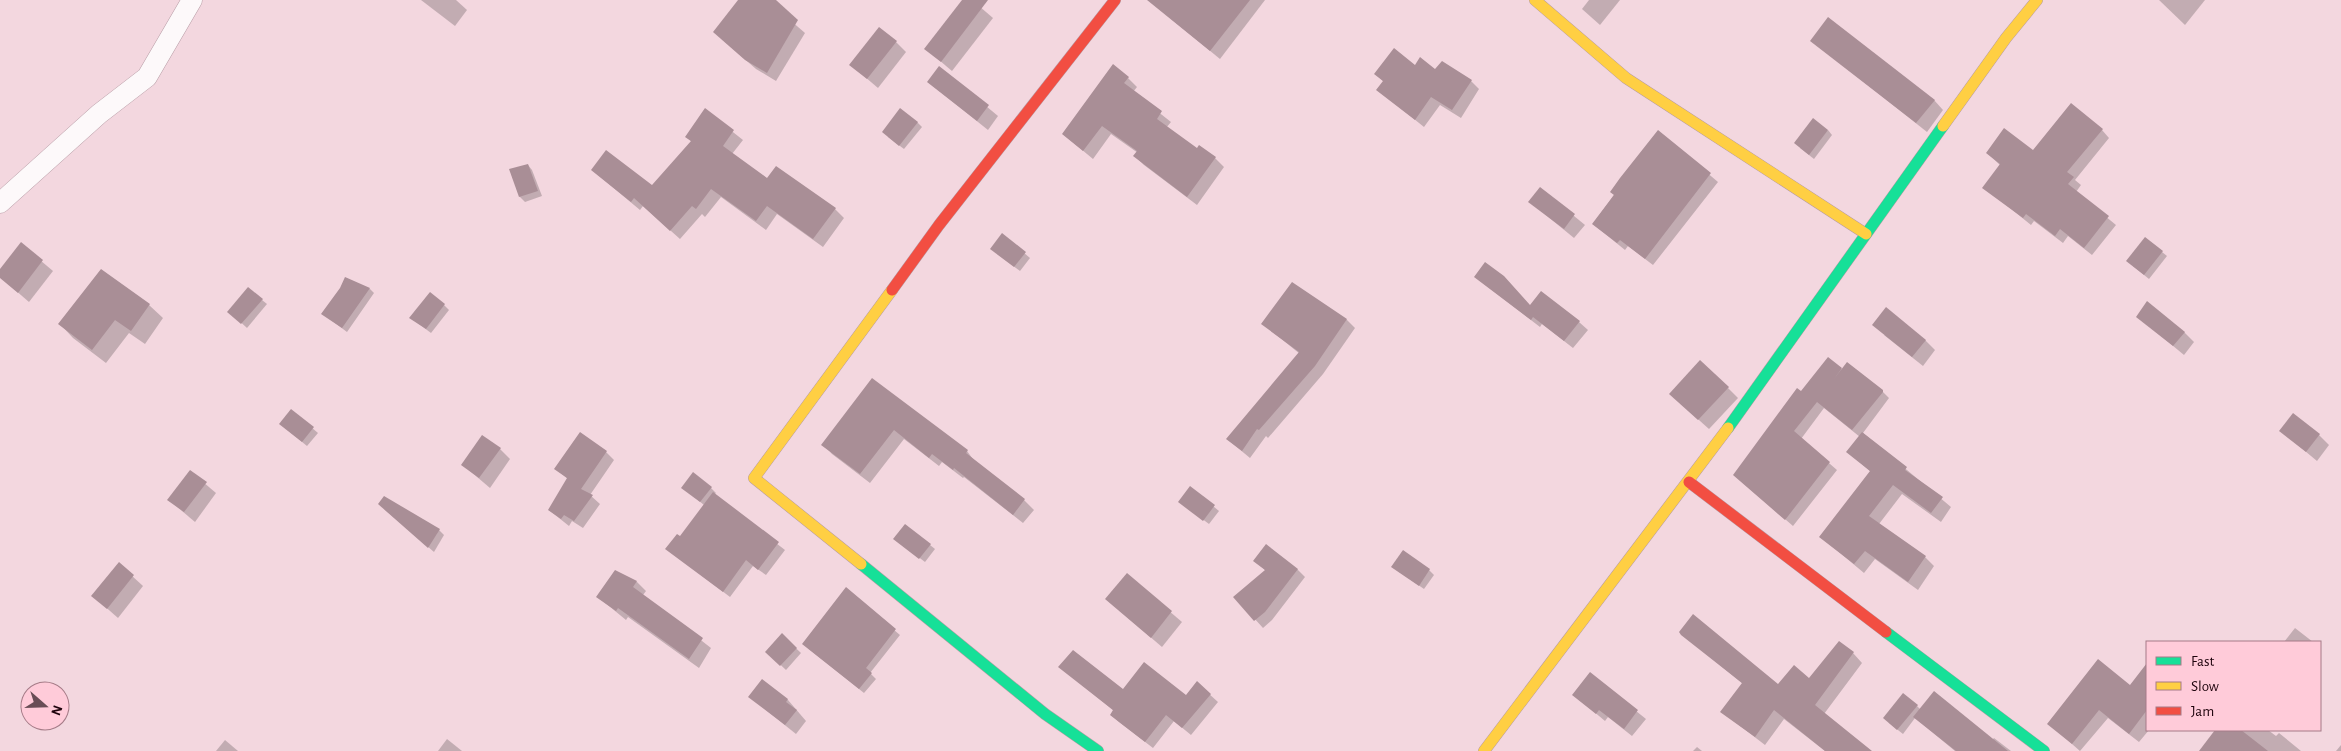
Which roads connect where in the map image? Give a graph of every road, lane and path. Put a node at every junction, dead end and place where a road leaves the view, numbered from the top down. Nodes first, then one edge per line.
1 (192, 0) edge
2 (1115, 0) edge
3 (1535, 0) edge
4 (2038, 0) edge
5 (0, 202) edge
6 (1866, 234) junction
7 (1689, 482) junction
8 (1098, 751) edge
9 (1484, 751) edge
10 (2044, 751) edge

1 - 5 street
2 - 8 street
3 - 6 street
4 - 6 street
6 - 7 street
7 - 9 street
7 - 10 street

